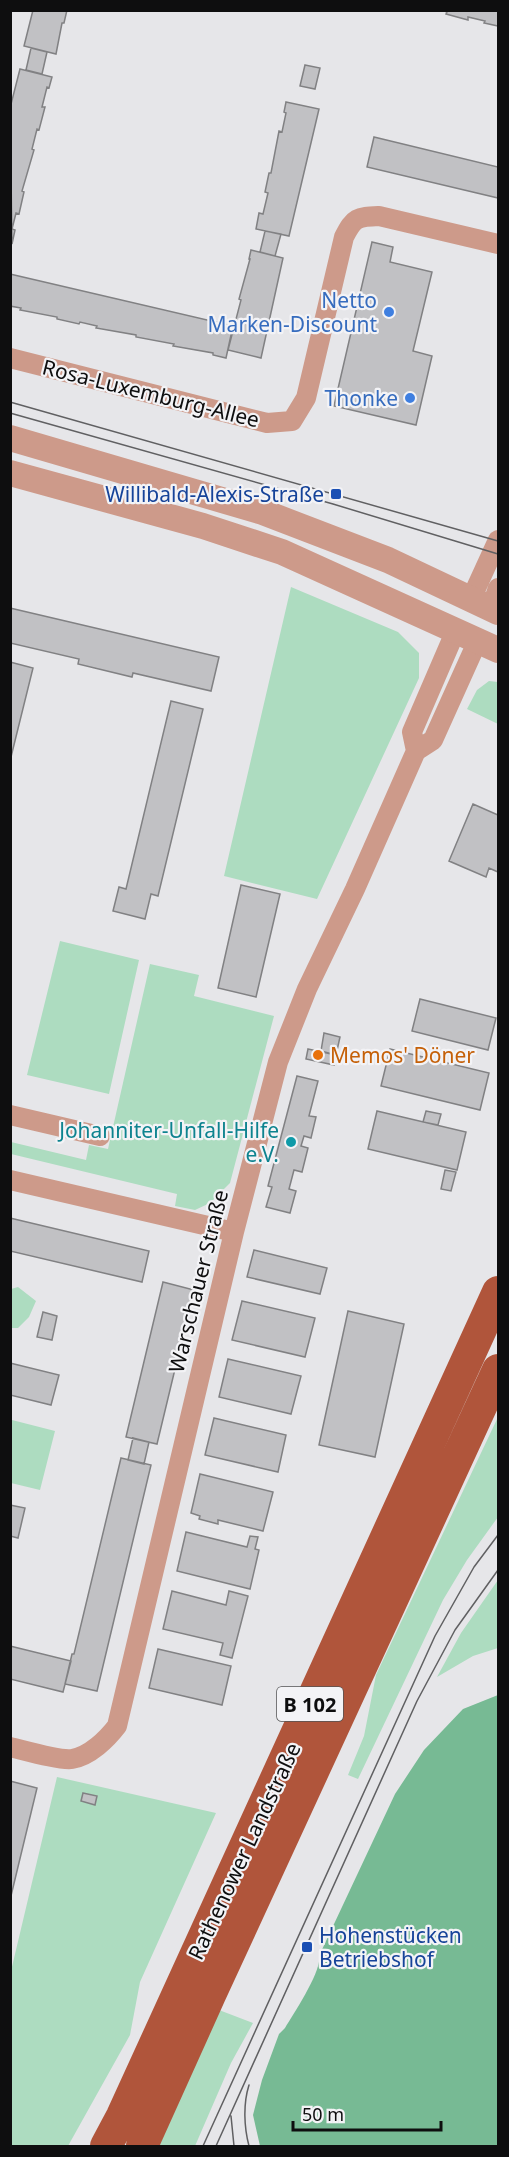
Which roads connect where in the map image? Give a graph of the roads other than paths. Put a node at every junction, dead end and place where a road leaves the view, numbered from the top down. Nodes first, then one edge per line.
1 (498, 244) edge
2 (10, 358) edge
3 (10, 438) edge
4 (10, 473) edge
5 (498, 540) edge
6 (490, 602) edge
7 (477, 640) edge
8 (10, 1115) edge
9 (100, 1136) dead end
10 (10, 1180) edge
11 (234, 1232) junction
12 (498, 1292) edge
13 (498, 1370) edge
14 (10, 1747) edge
15 (106, 2146) edge
16 (142, 2146) edge

1 - 2 street, Rosa-Luxemburg-Allee
3 - 6 street
4 - 7 street
5 - 6 street
6 - 7 street
7 - 11 street, Warschauer Straße
8 - 9 street
10 - 11 street
11 - 14 street, Warschauer Straße
12 - 15 main road, Rathenower Landstraße / B 102
13 - 16 main road, Rathenower Landstraße / B 102

